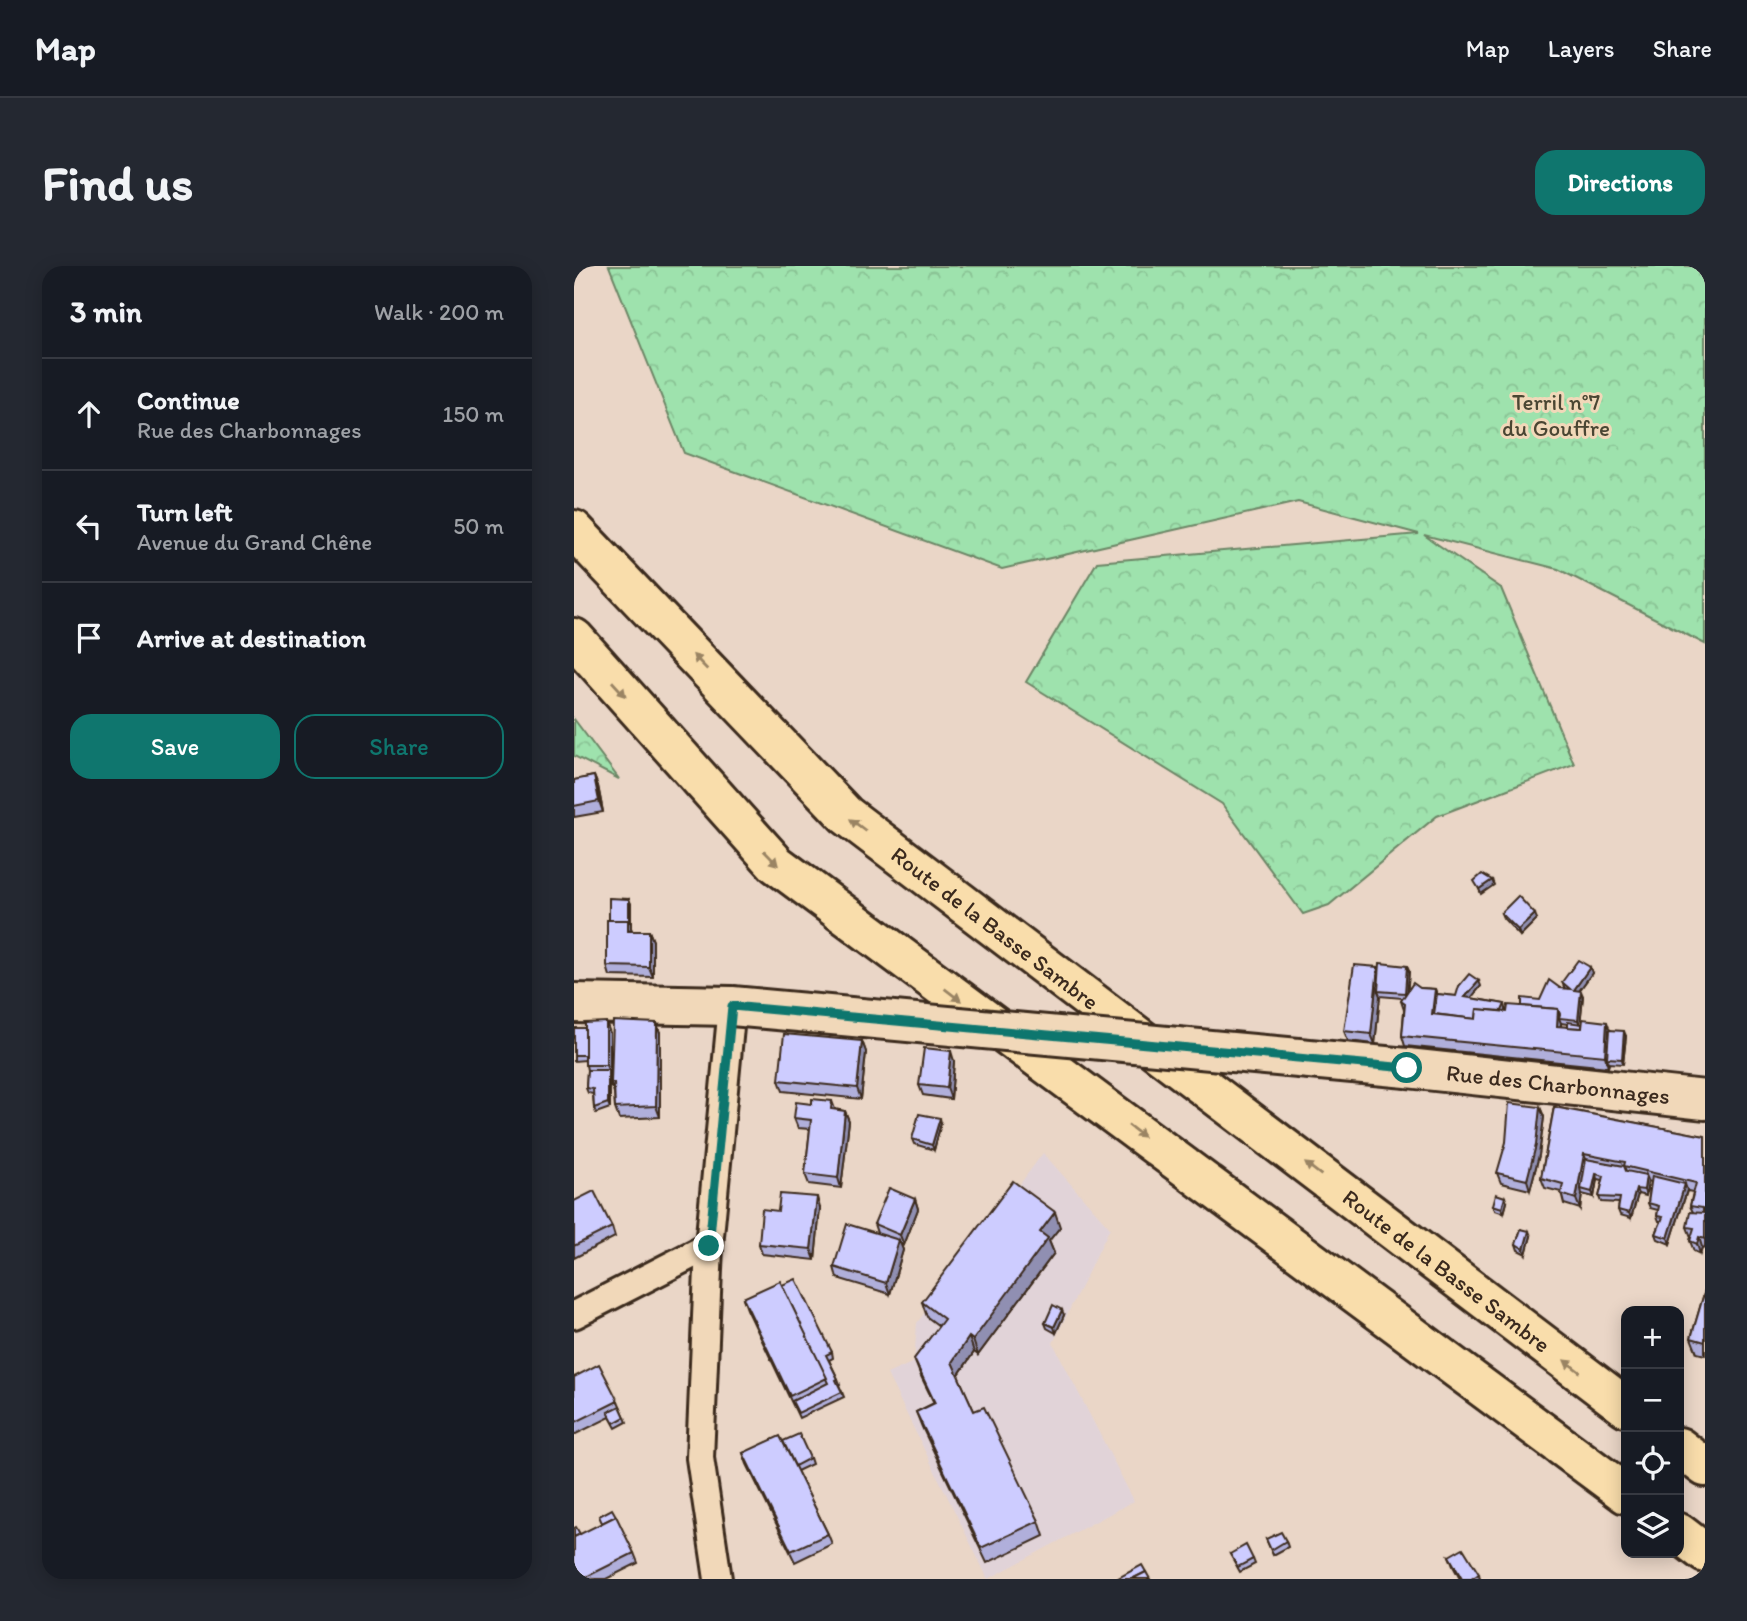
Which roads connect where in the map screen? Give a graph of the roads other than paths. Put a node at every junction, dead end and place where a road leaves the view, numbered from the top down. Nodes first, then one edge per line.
1 (574, 530) edge
2 (574, 638) edge
3 (574, 1003) edge
4 (732, 1006) junction
5 (1705, 1100) edge
6 (709, 1246) junction
7 (574, 1315) edge
8 (1621, 1404) edge
9 (1684, 1451) edge
10 (1705, 1467) edge
11 (1621, 1490) edge
12 (1684, 1537) edge
13 (1705, 1553) edge
14 (718, 1579) edge

8 -> 1 highway, Route de la Basse Sambre
2 -> 11 highway
3 - 4 street, Rue des Charbonnages
4 - 5 street, Rue des Charbonnages, bridge
4 - 6 street
6 - 7 street
6 - 14 street
9 - 10 highway
12 - 13 highway

